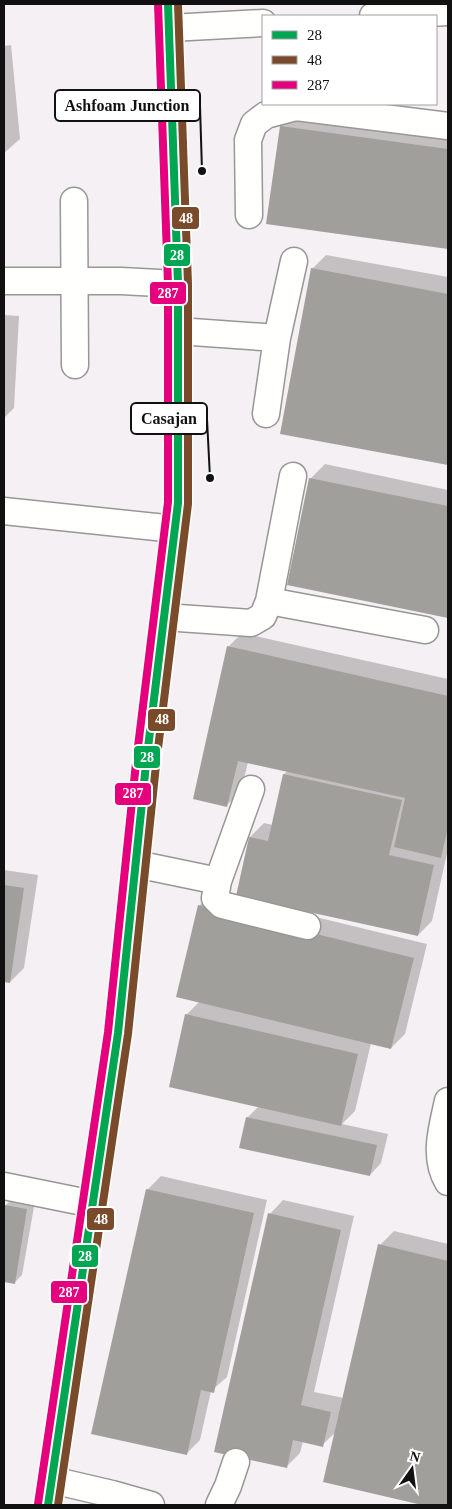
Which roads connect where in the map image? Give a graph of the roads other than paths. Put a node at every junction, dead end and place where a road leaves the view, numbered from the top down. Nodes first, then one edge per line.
1 (448, 12) edge
2 (392, 15) edge
3 (169, 16) edge
4 (262, 22) edge
5 (448, 126) edge
6 (74, 201) dead end
7 (249, 215) dead end
8 (294, 262) dead end
9 (76, 280) junction
10 (4, 281) edge
11 (178, 284) junction
12 (178, 331) junction
13 (277, 338) junction
14 (75, 364) dead end
15 (266, 414) dead end
16 (293, 476) dead end
17 (4, 511) edge
18 (175, 529) junction
19 (269, 601) junction
20 (164, 618) junction
21 (425, 630) dead end
22 (251, 788) dead end
23 (136, 864) junction
24 (218, 881) junction
25 (307, 926) dead end
26 (448, 1101) edge
27 (448, 1182) edge
28 (4, 1186) edge
29 (93, 1204) junction
30 (236, 1462) dead end
31 (52, 1480) junction
32 (48, 1505) edge
33 (151, 1505) edge
34 (219, 1505) edge

1 - 2 street
3 - 4 street
3 - 11 street
5 - 7 street
6 - 9 street
8 - 13 street
9 - 10 street
9 - 11 street
9 - 14 street
11 - 12 street
12 - 13 street
12 - 18 street
13 - 15 street
16 - 19 street
17 - 18 street
18 - 20 street
19 - 20 street
19 - 21 street
20 - 23 street
22 - 24 street
23 - 24 street
23 - 29 street
24 - 25 street
26 - 27 street
28 - 29 street
29 - 31 street
30 - 34 street
31 - 32 street
31 - 33 street

